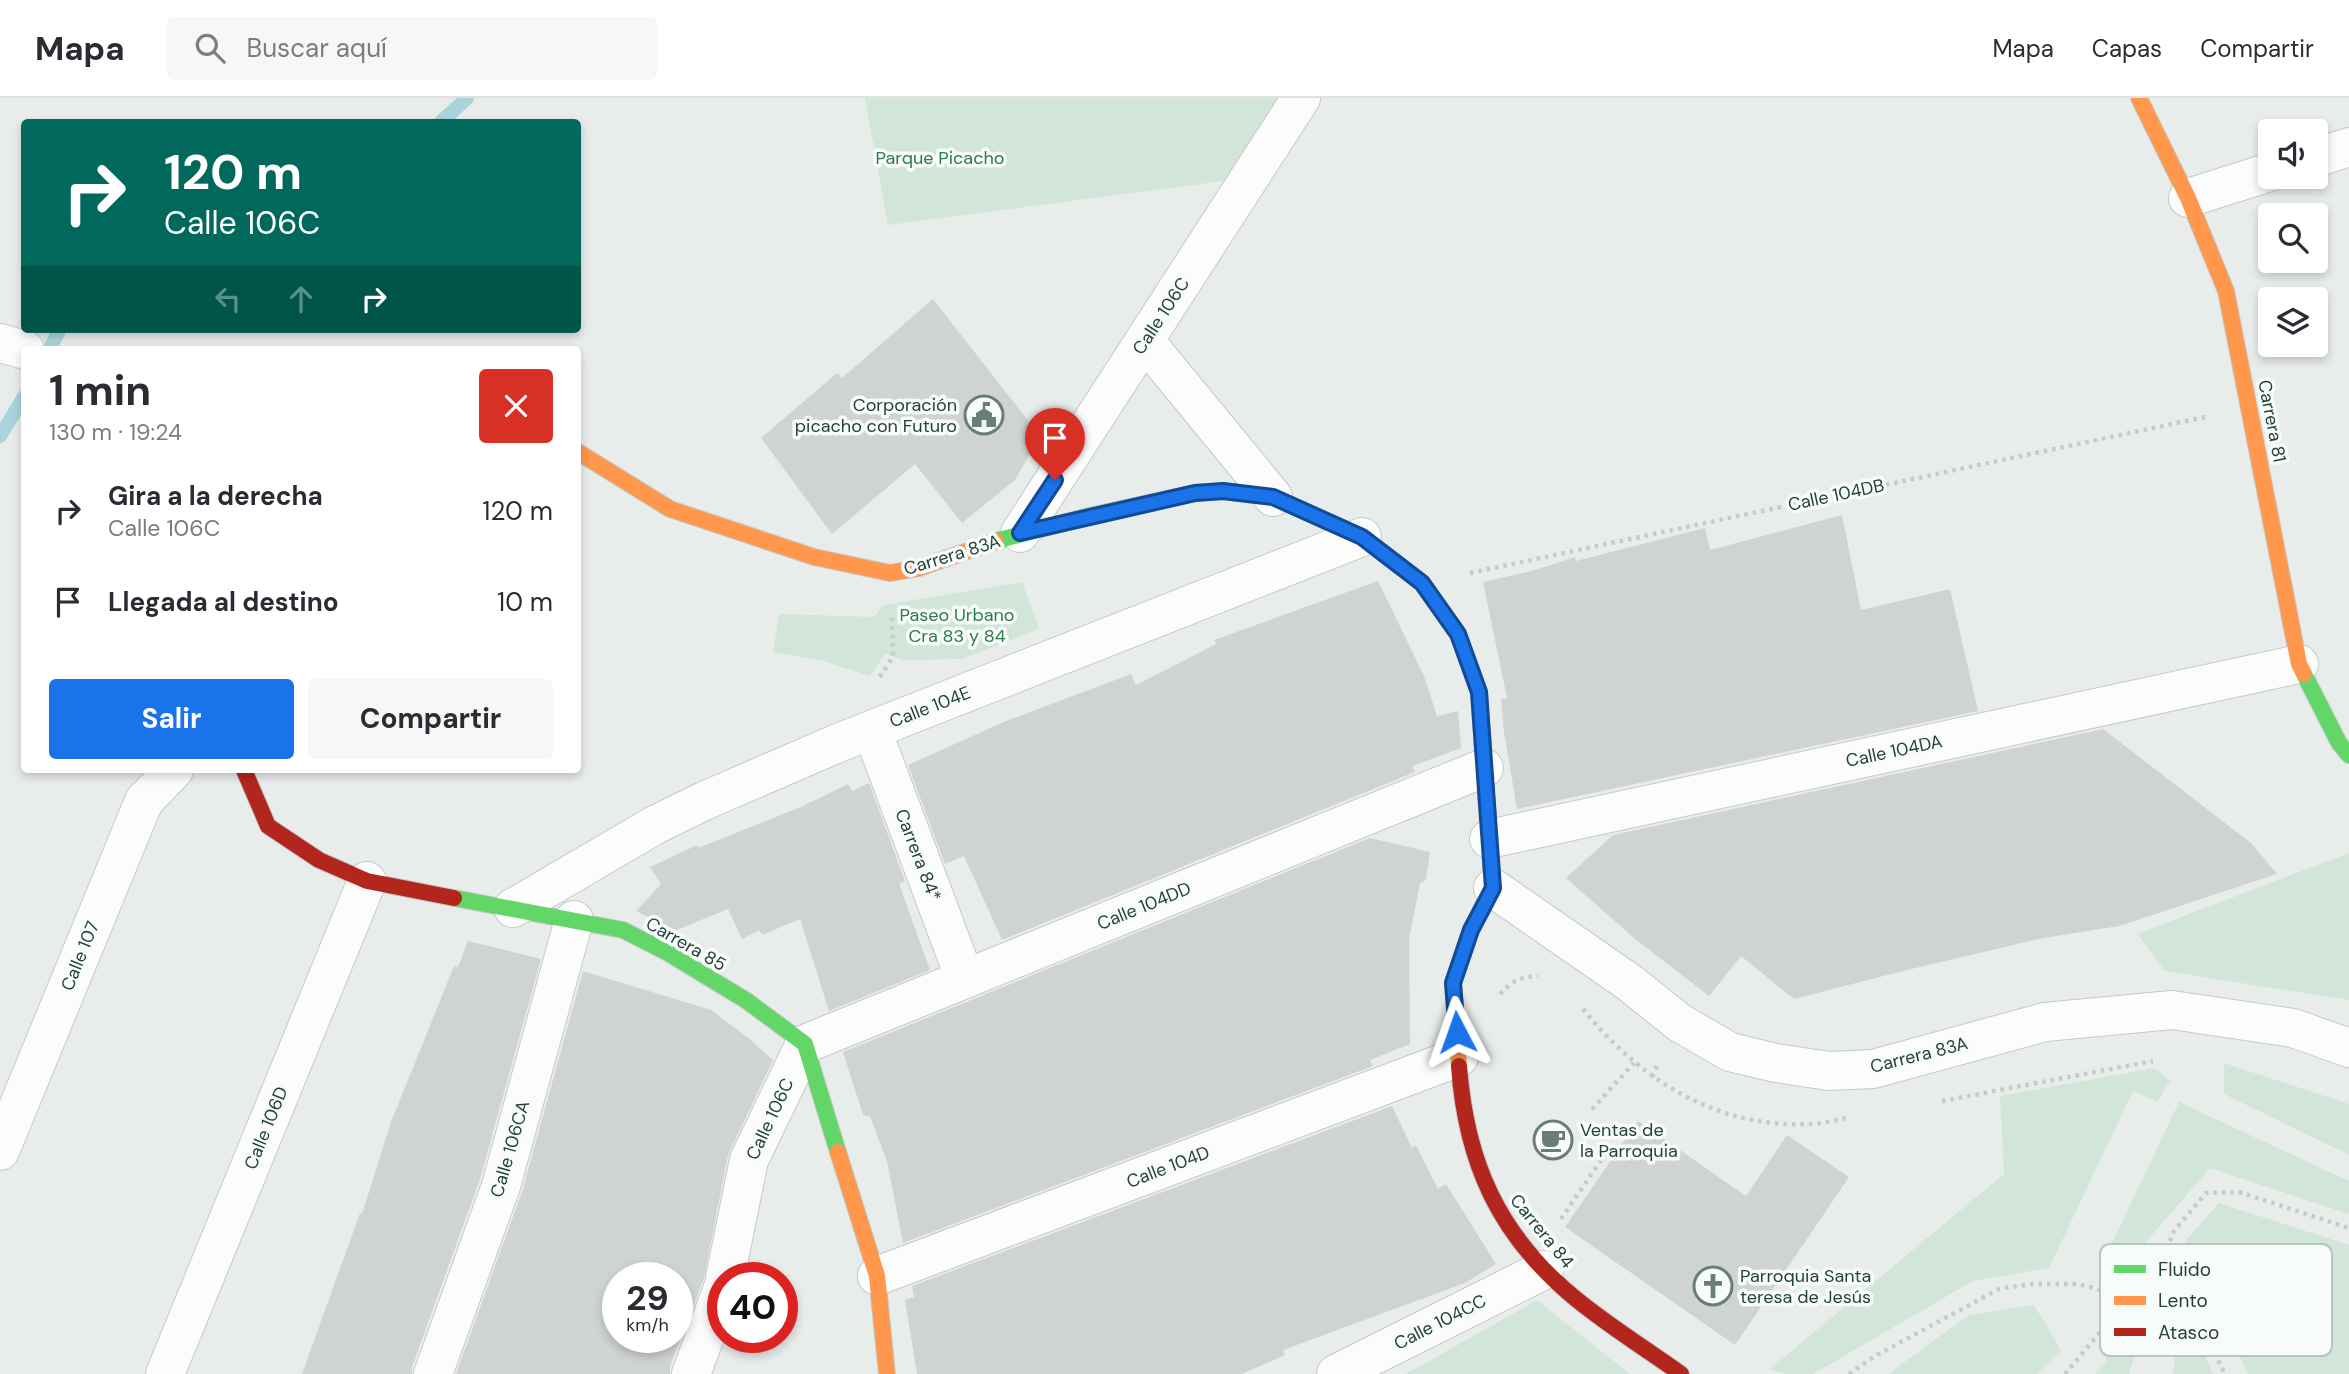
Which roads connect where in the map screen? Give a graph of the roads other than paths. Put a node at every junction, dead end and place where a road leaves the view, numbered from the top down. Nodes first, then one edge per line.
1 (1301, 98) edge
2 (2138, 98) edge
3 (2349, 147) edge
4 (2328, 154) edge
5 (2258, 176) edge
6 (2188, 198) junction
7 (1145, 341) junction
8 (581, 454) edge
9 (1273, 497) junction
10 (1020, 533) junction
11 (1362, 537) junction
12 (2299, 664) junction
13 (872, 730) junction
14 (2349, 755) edge
15 (1484, 768) junction
16 (171, 773) edge
17 (245, 773) edge
18 (1489, 839) junction
19 (367, 881) junction
20 (1493, 888) junction
21 (513, 908) junction
22 (574, 920) junction
23 (965, 979) junction
24 (805, 1044) junction
25 (2349, 1048) edge
26 (1458, 1057) junction
27 (0, 1151) edge
28 (728, 1262) edge
29 (1544, 1270) junction
30 (877, 1276) junction
31 (707, 1331) edge
32 (165, 1374) edge
33 (433, 1374) edge
34 (691, 1374) edge
35 (887, 1374) edge
36 (1336, 1374) edge
37 (1681, 1374) edge

1 - 7 street, Calle 106C
2 - 6 street, Carrera 81
3 - 4 street
5 - 6 street
6 - 12 street, Carrera 81
7 - 9 street
7 - 10 street, Calle 106C
8 - 10 street, Carrera 83A
9 - 10 street, Carrera 83A
9 - 11 street, Carrera 83A
11 - 13 street, Calle 104E
11 - 15 street, Carrera 83A
12 - 14 street, Carrera 81
12 - 18 street, Calle 104DA
13 - 21 street, Calle 104E
13 - 23 street, Carrera 84*
15 - 18 street, Carrera 83A
15 - 23 street, Calle 104DD
16 - 27 street, Calle 107
17 - 19 street, Carrera 85
18 - 20 street, Carrera 83A
19 - 21 street, Carrera 85
19 - 32 street, Calle 106D
20 - 25 street, Carrera 83A
20 - 26 street
21 - 22 street, Carrera 85
22 - 24 street, Carrera 85
22 - 33 street, Calle 106CA
23 - 24 street, Calle 104DD
24 - 28 street, Calle 106C
24 - 30 street
26 - 29 street, Carrera 84
26 - 30 street, Calle 104D
29 - 36 street, Calle 104CC
29 - 37 street, Carrera 84
30 - 35 street
31 - 34 street

